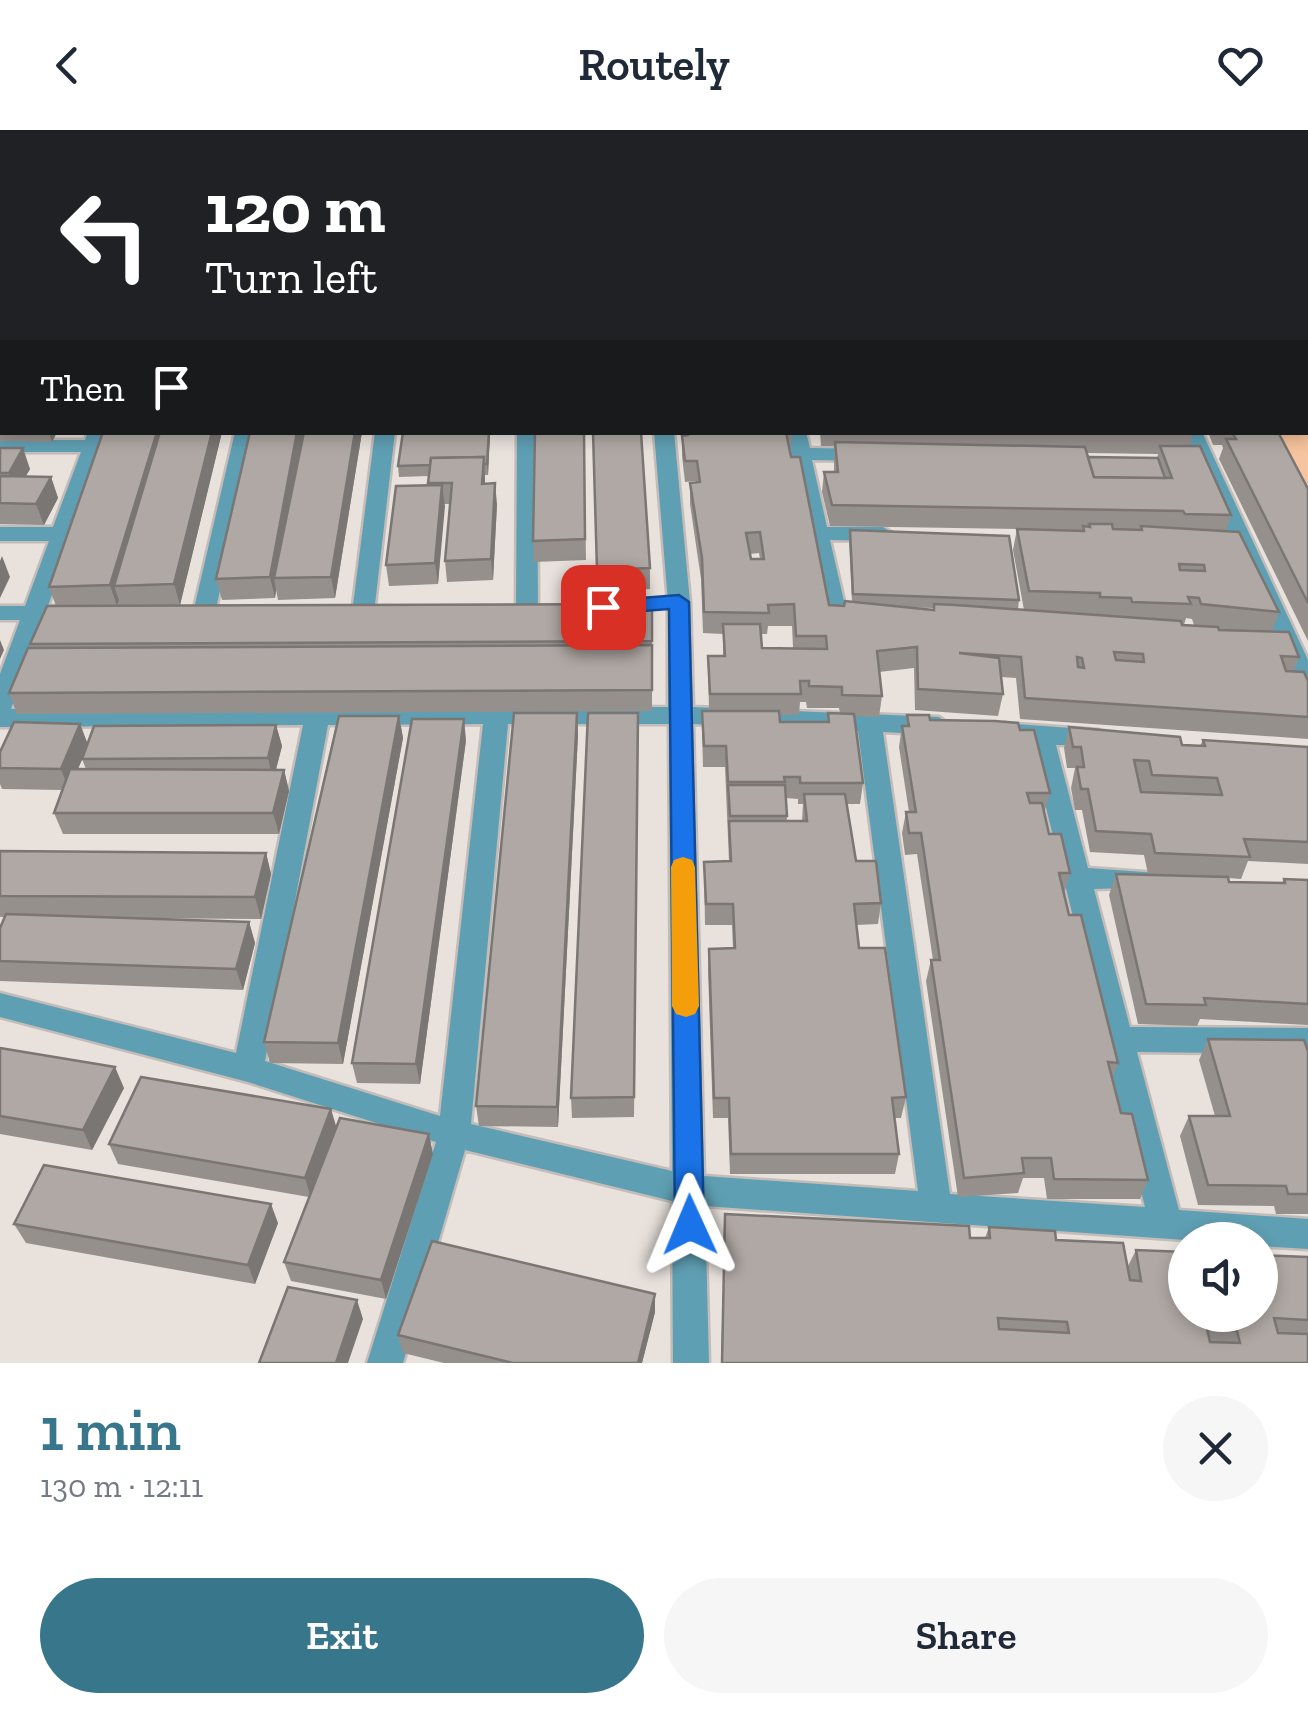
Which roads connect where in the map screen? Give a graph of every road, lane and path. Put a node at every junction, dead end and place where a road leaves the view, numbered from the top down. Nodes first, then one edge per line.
1 (245, 435) edge
2 (385, 435) edge
3 (528, 435) edge
4 (664, 435) edge
5 (1192, 435) edge
6 (95, 439) edge
7 (798, 443) edge
8 (0, 446) edge
9 (897, 455) edge
10 (818, 533) junction
11 (0, 534) edge
12 (60, 534) junction
13 (914, 535) edge
14 (31, 612) junction
15 (108, 612) edge
16 (204, 612) edge
17 (527, 612) edge
18 (0, 613) edge
19 (363, 613) edge
20 (896, 616) edge
21 (1308, 686) edge
22 (0, 708) edge
23 (680, 715) junction
24 (317, 717) junction
25 (496, 717) junction
26 (0, 718) edge
27 (869, 721) junction
28 (1041, 735) junction
29 (1118, 741) edge
30 (253, 858) edge
31 (292, 859) junction
32 (1078, 878) junction
33 (1174, 881) edge
34 (0, 1005) edge
35 (1119, 1039) junction
36 (1308, 1042) edge
37 (248, 1069) junction
38 (454, 1134) junction
39 (689, 1190) junction
40 (936, 1208) junction
41 (1166, 1224) junction
42 (1308, 1234) edge
43 (385, 1363) edge
44 (691, 1363) edge

1 - 16 street
2 - 19 street
3 - 17 street
4 - 23 street
5 - 21 street
6 - 8 street
6 - 12 street
7 - 9 street
7 - 10 street
10 - 13 street
10 - 20 street
11 - 12 street
12 - 14 street
14 - 15 street
14 - 18 street
14 - 22 street
23 - 25 street
23 - 27 street
23 - 39 street
24 - 25 street
24 - 26 street
24 - 31 street
25 - 38 street
27 - 28 street
27 - 40 street
28 - 29 street
28 - 32 street
30 - 31 street
31 - 37 street
32 - 33 street
32 - 35 street
34 - 37 street
35 - 36 street
35 - 41 street
37 - 38 street
38 - 39 street
38 - 43 street
39 - 40 street
39 - 44 street
40 - 41 street
41 - 42 street

